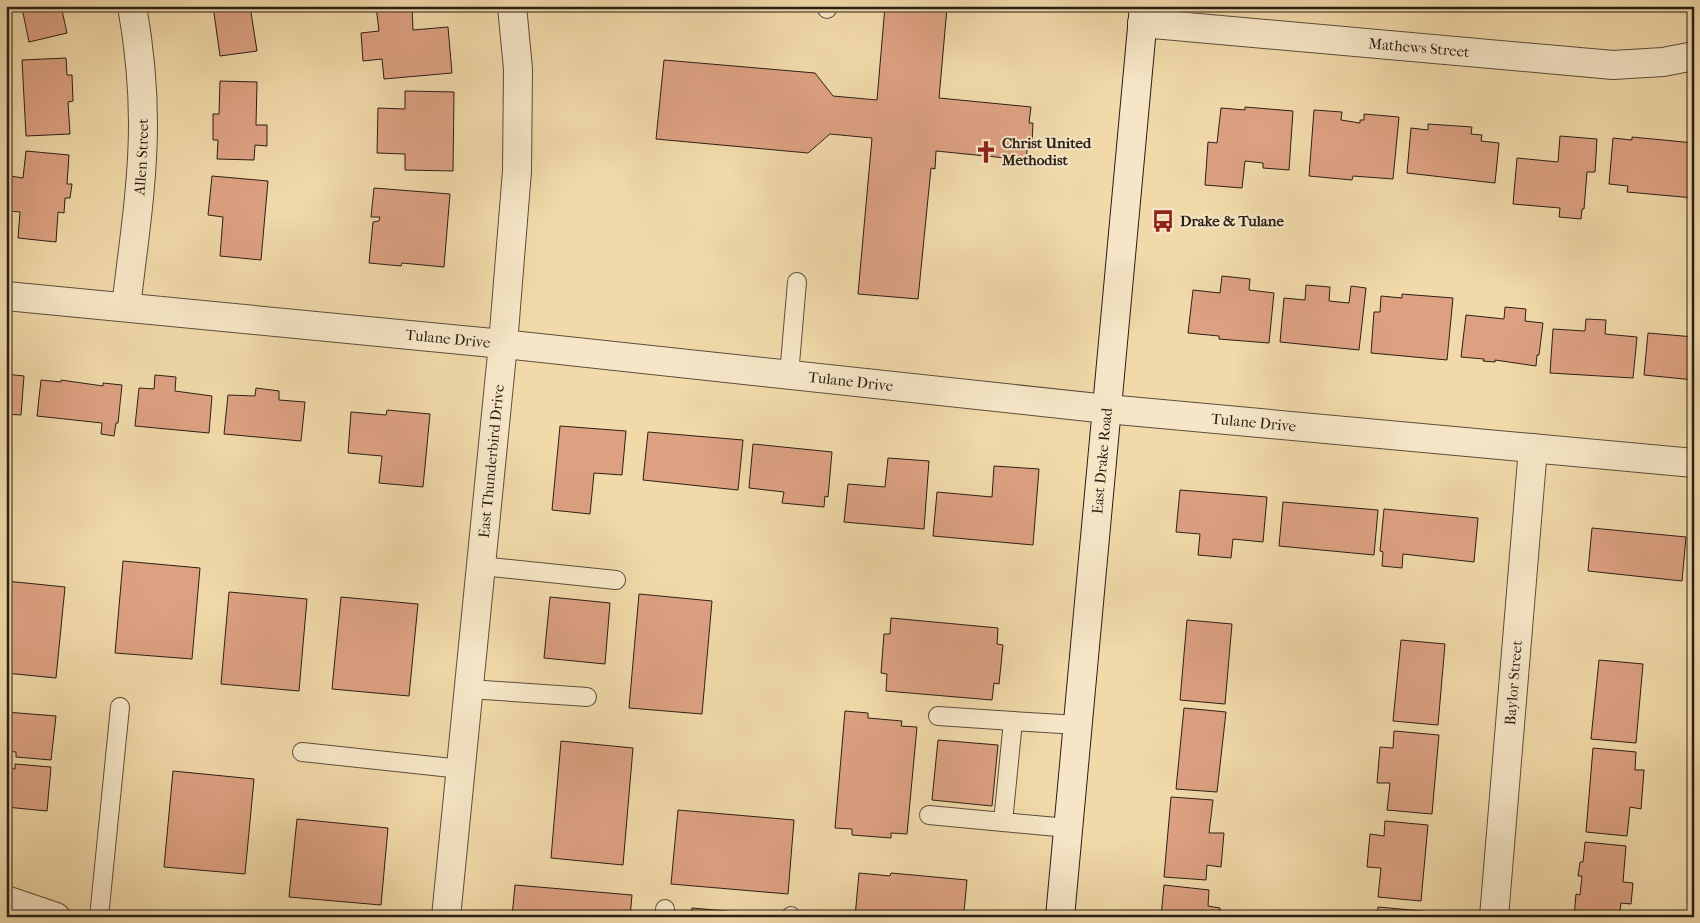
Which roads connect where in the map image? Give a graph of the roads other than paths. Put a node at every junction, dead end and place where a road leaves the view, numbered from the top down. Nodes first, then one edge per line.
1 (132, 6) edge
2 (512, 6) edge
3 (1143, 14) edge
4 (1694, 56) edge
5 (797, 282) dead end
6 (6, 296) edge
7 (126, 307) junction
8 (503, 344) junction
9 (789, 375) junction
10 (1106, 409) junction
11 (1533, 448) junction
12 (1694, 463) edge
13 (481, 566) junction
14 (616, 580) dead end
15 (469, 688) junction
16 (587, 697) dead end
17 (120, 707) dead end
18 (938, 716) dead end
19 (1013, 721) junction
20 (1078, 725) junction
21 (302, 752) dead end
22 (460, 769) junction
23 (928, 815) dead end
24 (1003, 822) junction
25 (1068, 828) junction
26 (6, 900) edge
27 (56, 917) edge
28 (99, 917) edge
29 (446, 917) edge
30 (1060, 917) edge
31 (1494, 917) edge

1 - 7 street, Allen Street
2 - 8 street, East Thunderbird Drive
3 - 4 street, Mathews Street
3 - 10 street, East Drake Road
5 - 9 lane
6 - 7 street, Tulane Drive
7 - 8 street, Tulane Drive
8 - 9 street, Tulane Drive
8 - 13 street, East Thunderbird Drive
9 - 10 street, Tulane Drive
10 - 11 street, Tulane Drive
10 - 20 street, East Drake Road
11 - 12 street, Tulane Drive
11 - 31 street, Baylor Street
13 - 14 lane
13 - 15 street, East Thunderbird Drive
15 - 16 lane
15 - 22 street, East Thunderbird Drive
17 - 28 lane
18 - 19 lane
19 - 20 lane
19 - 24 lane
20 - 25 street, East Drake Road
21 - 22 lane
22 - 29 street, East Thunderbird Drive
23 - 24 lane
24 - 25 lane
25 - 30 street, East Drake Road
26 - 27 street

